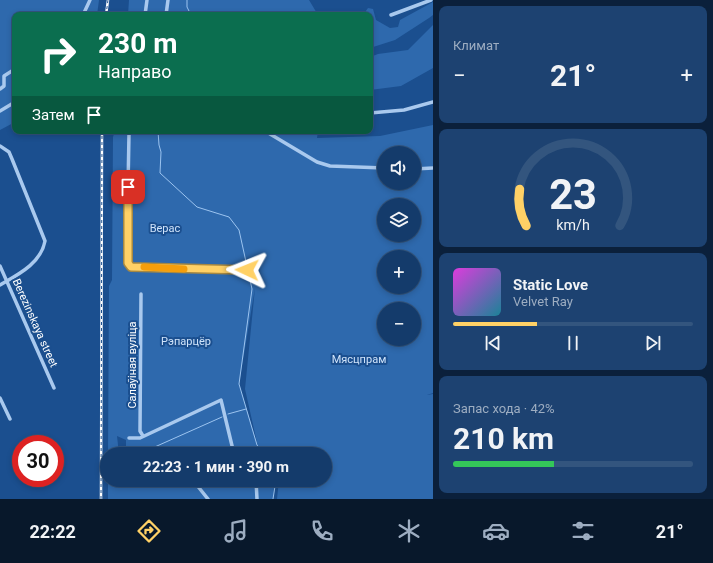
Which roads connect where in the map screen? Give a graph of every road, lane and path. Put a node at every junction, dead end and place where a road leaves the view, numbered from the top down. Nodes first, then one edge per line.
1 (90, 0) edge
2 (147, 0) edge
3 (168, 0) edge
4 (431, 0) edge
5 (84, 12) edge
6 (145, 12) edge
7 (166, 12) edge
8 (390, 15) dead end
9 (12, 71) edge
10 (0, 89) edge
11 (433, 102) edge
12 (12, 104) edge
13 (0, 111) edge
14 (373, 113) edge
15 (129, 134) edge
16 (270, 134) edge
17 (0, 146) edge
18 (377, 168) edge
19 (433, 168) edge
20 (421, 169) edge
21 (0, 266) edge
22 (247, 270) dead end
23 (6, 281) junction
24 (0, 285) edge
25 (141, 294) dead end
26 (54, 388) dead end
27 (0, 398) edge
28 (10, 419) dead end
29 (143, 436) junction
30 (129, 438) dead end
31 (232, 447) edge
32 (198, 487) edge
33 (256, 487) edge
34 (208, 499) edge
35 (257, 499) edge

1 - 5 street
2 - 6 street
3 - 7 street
4 - 8 street
9 - 10 street
11 - 14 street
12 - 13 street
15 - 22 street
16 - 18 street
17 - 23 street
19 - 20 street
21 - 23 street, Berezinskaya street
23 - 24 street
23 - 26 street, Berezinskaya street
25 - 29 street, Салаўіная вуліца
27 - 28 street
29 - 30 street
29 - 31 street
32 - 34 street
33 - 35 street

